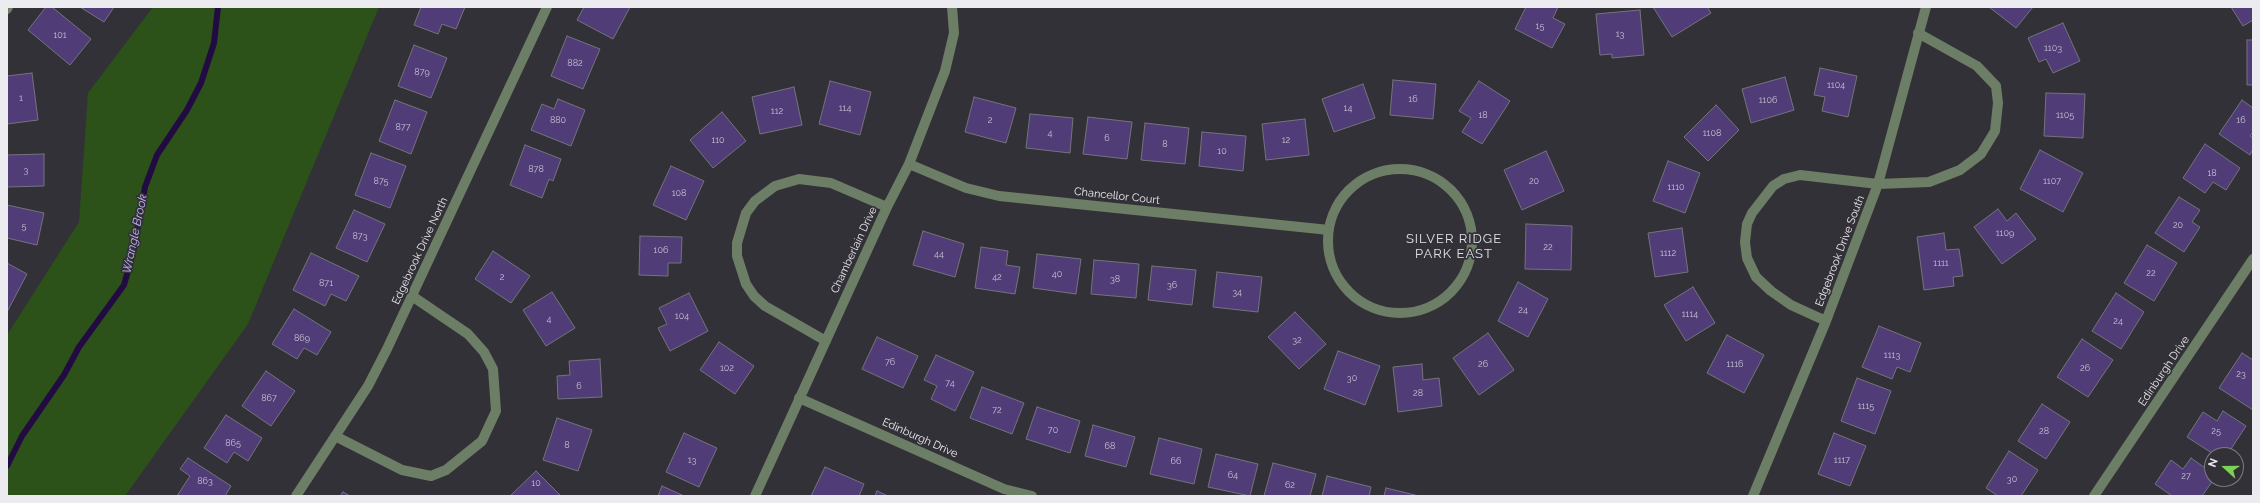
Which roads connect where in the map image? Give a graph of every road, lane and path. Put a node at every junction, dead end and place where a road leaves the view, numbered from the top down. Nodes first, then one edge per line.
1 (547, 7) edge
2 (952, 7) edge
3 (1926, 7) edge
4 (1918, 33) junction
5 (909, 164) junction
6 (1878, 184) junction
7 (887, 207) junction
8 (1329, 230) junction
9 (2253, 259) edge
10 (412, 296) junction
11 (1826, 321) junction
12 (826, 341) junction
13 (799, 398) junction
14 (336, 436) junction
15 (296, 496) edge
16 (755, 496) edge
17 (1032, 496) edge
18 (1753, 496) edge
19 (2094, 496) edge

1 - 10 street, Edgebrook Drive North
2 - 5 street, Chamberlain Drive
3 - 4 street, Edgebrook Drive South
4 - 6 street, Edgebrook Drive South
4 - 6 street
5 - 7 street, Chamberlain Drive
5 - 8 street, Chancellor Court
6 - 11 street, Edgebrook Drive South
6 - 11 street
7 - 12 street, Chamberlain Drive
7 - 12 street
8 - 8 street
9 - 19 street, Edinburgh Drive
10 - 14 street, Edgebrook Drive North
10 - 14 street
11 - 18 street, Edgebrook Drive South
12 - 13 street, Chamberlain Drive
13 - 16 street, Chamberlain Drive
13 - 17 street, Edinburgh Drive
14 - 15 street, Edgebrook Drive North

